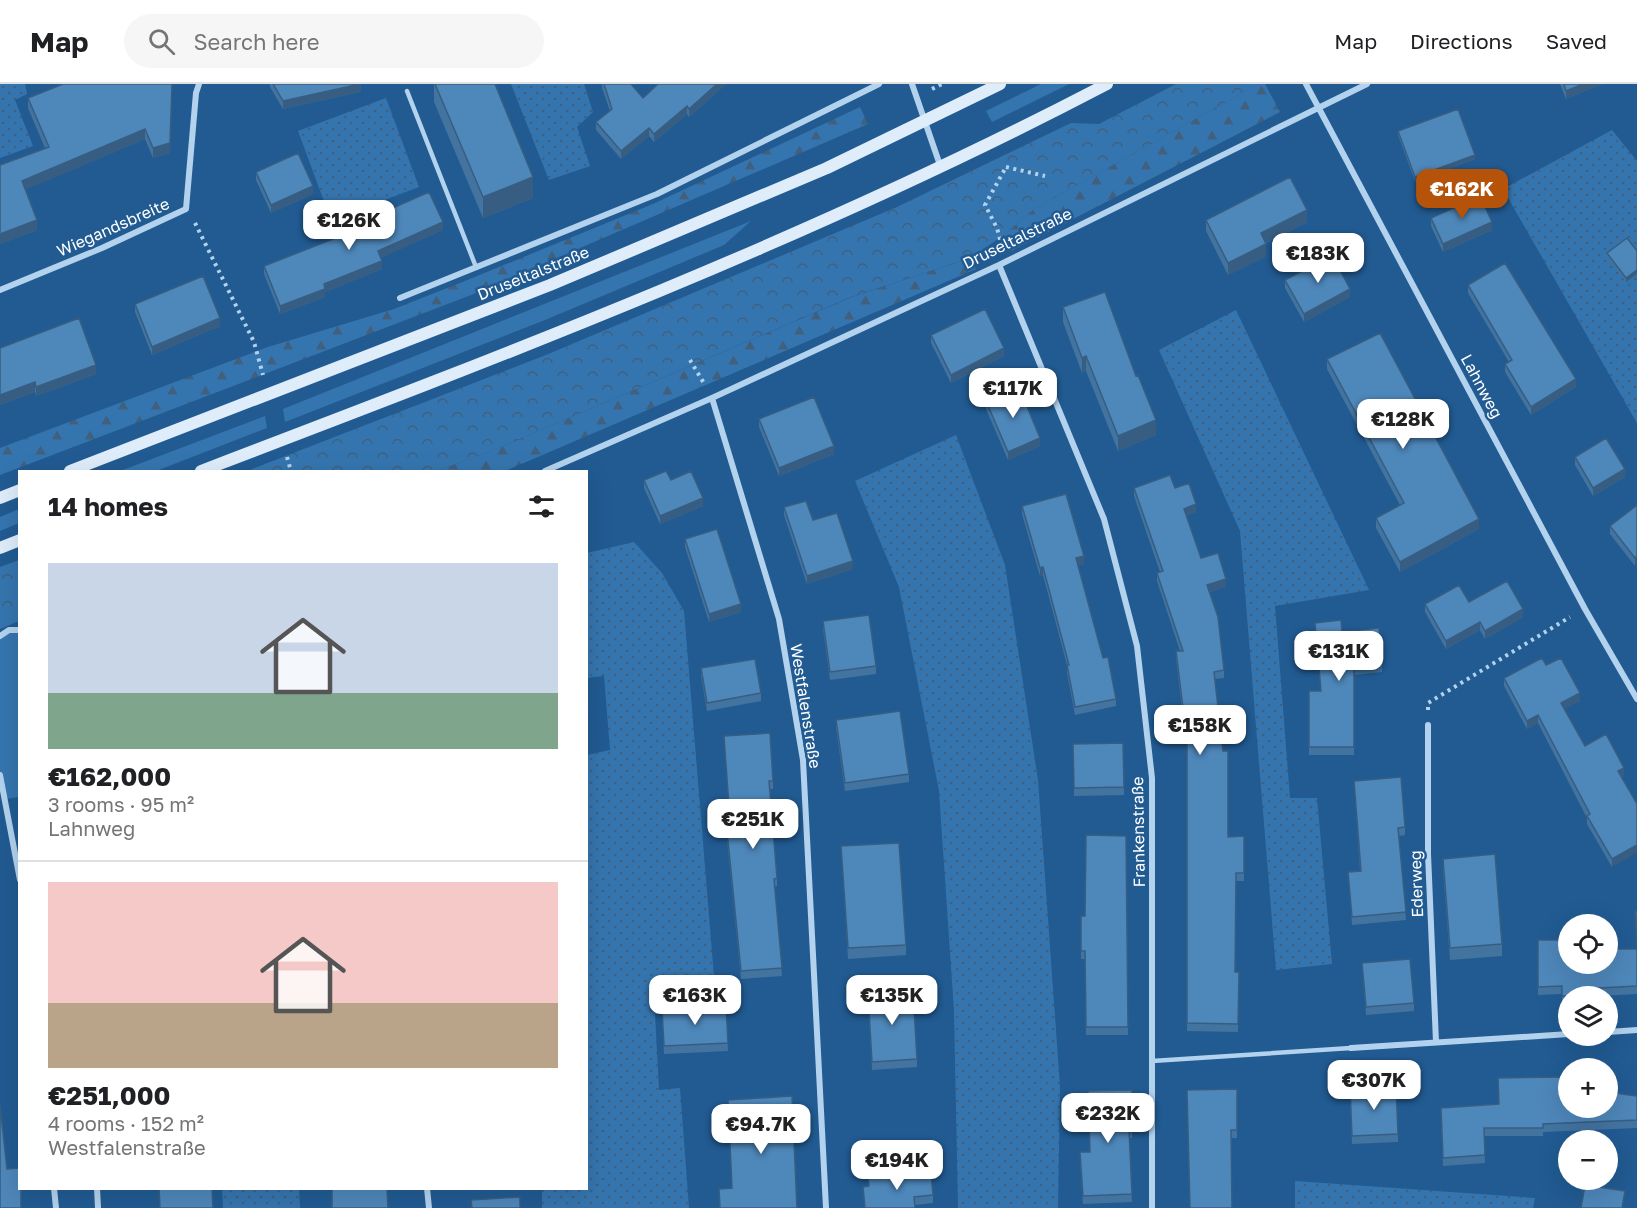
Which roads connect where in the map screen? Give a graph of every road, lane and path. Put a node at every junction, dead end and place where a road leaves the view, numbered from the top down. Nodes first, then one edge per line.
1 (199, 84) edge
2 (879, 84) edge
3 (912, 84) edge
4 (1000, 84) edge
5 (1107, 84) edge
6 (1306, 84) edge
7 (1367, 84) edge
8 (407, 91) dead end
9 (1319, 109) junction
10 (924, 121) junction
11 (1001, 157) dead end
12 (1006, 167) junction
13 (942, 168) junction
14 (1045, 177) dead end
15 (186, 209) junction
16 (997, 228) dead end
17 (999, 265) junction
18 (476, 267) junction
19 (0, 290) edge
20 (400, 298) dead end
21 (690, 360) dead end
22 (263, 375) dead end
23 (712, 398) junction
24 (287, 456) dead end
25 (73, 470) edge
26 (204, 470) edge
27 (291, 470) edge
28 (547, 470) edge
29 (18, 491) edge
30 (0, 498) edge
31 (18, 541) edge
32 (0, 548) edge
33 (1585, 609) junction
34 (18, 630) edge
35 (0, 636) edge
36 (1637, 699) edge
37 (1428, 726) joint
38 (0, 775) edge
39 (18, 870) edge
40 (1637, 1030) edge
41 (1618, 1031) edge
42 (1558, 1035) edge
43 (1436, 1042) junction
44 (1351, 1048) joint
45 (1152, 1061) junction
46 (54, 1190) edge
47 (97, 1190) edge
48 (427, 1190) edge
49 (56, 1208) edge
50 (98, 1208) edge
51 (429, 1208) edge
52 (826, 1208) edge
53 (1152, 1208) edge

1 - 15 street, Wiegandsbreite
2 - 18 street, Druseltalstraße
3 - 10 street
4 - 10 main road, Druseltalstraße
5 - 13 main road
6 - 9 street, Lahnweg
7 - 9 street, Druseltalstraße
8 - 18 lane
9 - 17 street, Druseltalstraße
9 - 33 street, Lahnweg
10 - 13 street
10 - 25 main road, Druseltalstraße
11 - 12 path
12 - 14 path
12 - 16 path
13 - 26 main road
15 - 19 street, Wiegandsbreite
15 - 22 path
17 - 23 street, Druseltalstraße
17 - 45 street, Frankenstraße
18 - 20 street, Druseltalstraße
21 - 23 path
23 - 28 street, Druseltalstraße
23 - 52 street, Westfalenstraße
24 - 27 path
29 - 30 main road
31 - 32 main road
33 - 36 street, Lahnweg
33 - 37 path
34 - 35 street
37 - 43 street, Ederweg
38 - 39 street
40 - 41 street
42 - 43 street
43 - 44 street
44 - 45 lane
45 - 53 street, Frankenstraße
46 - 49 street
47 - 50 street
48 - 51 street

